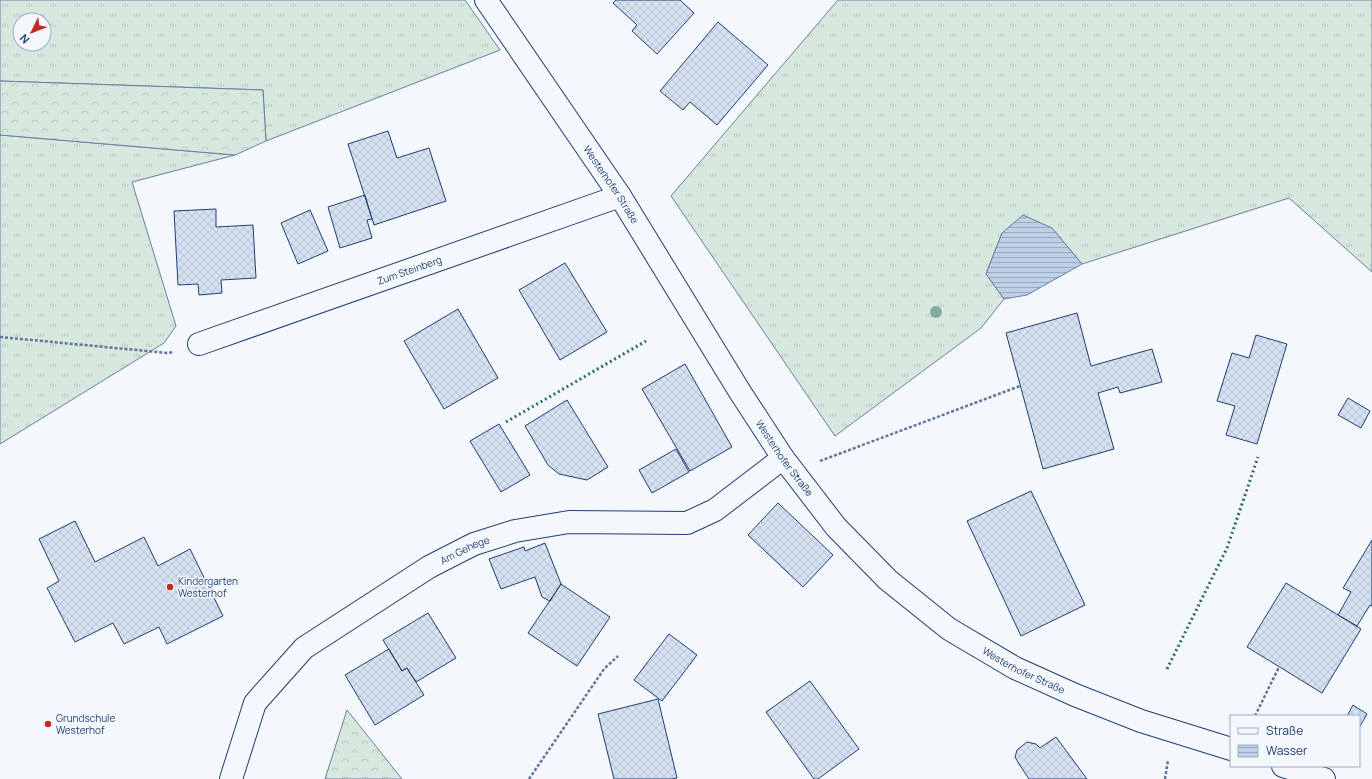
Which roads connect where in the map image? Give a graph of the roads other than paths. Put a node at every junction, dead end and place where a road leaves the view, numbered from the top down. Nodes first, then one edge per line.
1 (486, 0) edge
2 (620, 196) junction
3 (199, 344) road end
4 (783, 458) junction
5 (1230, 750) edge
6 (1286, 767) edge
7 (230, 779) edge
8 (1324, 779) edge

1 - 2 main road, Westerhofer Straße
2 - 3 main road, Zum Steinberg
2 - 4 main road, Westerhofer Straße
4 - 5 main road, Westerhofer Straße
4 - 7 main road, Am Gehege
6 - 8 main road

